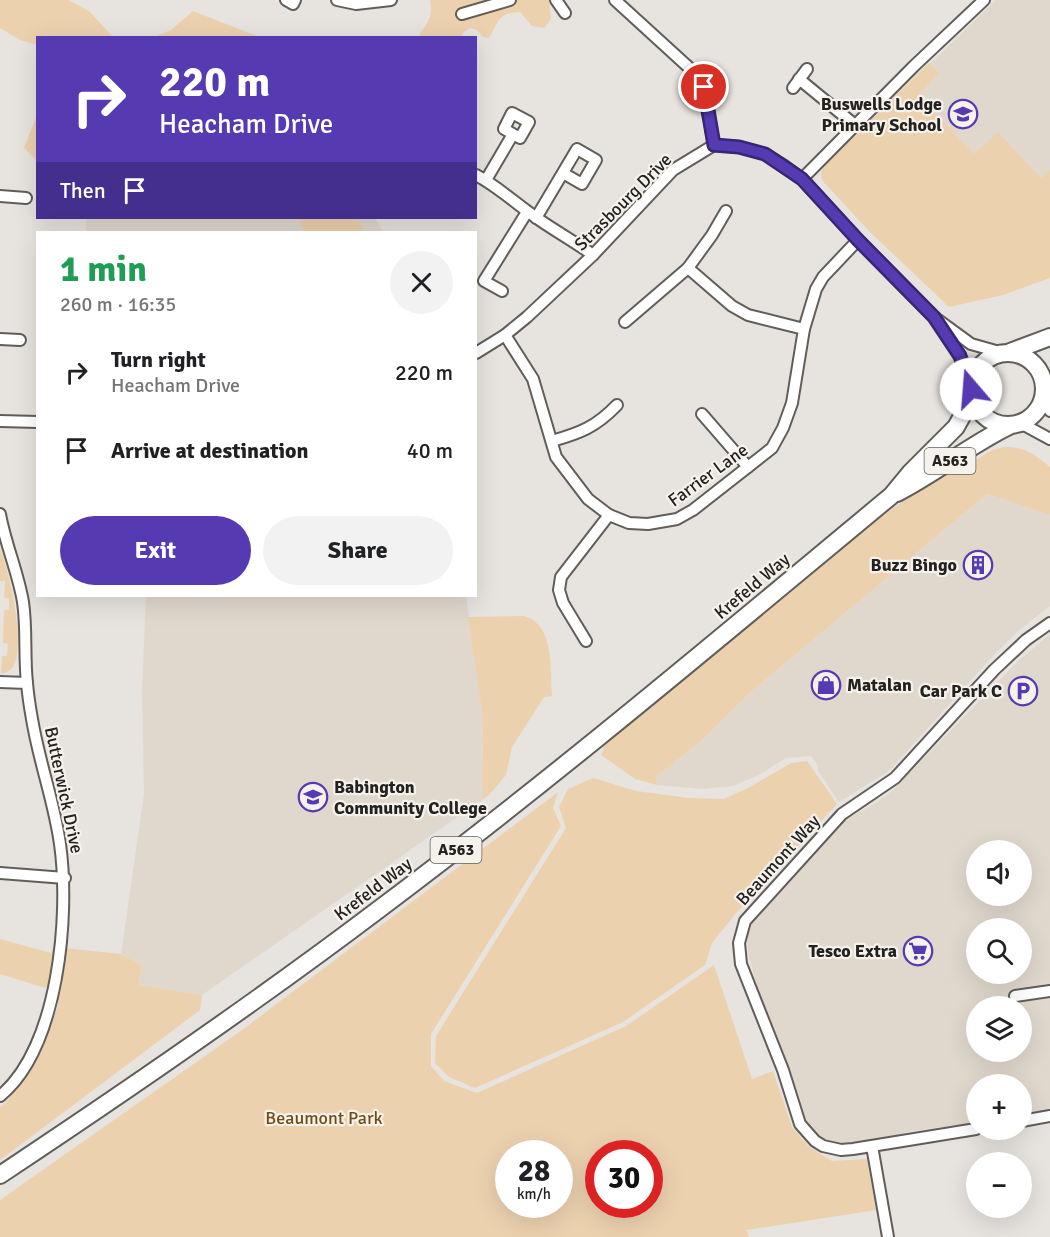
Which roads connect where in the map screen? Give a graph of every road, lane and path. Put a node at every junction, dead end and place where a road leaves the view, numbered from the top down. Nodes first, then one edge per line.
1 (337, 0) edge
2 (390, 0) edge
3 (510, 0) edge
4 (556, 0) edge
5 (984, 0) edge
6 (619, 1) edge
7 (565, 13) dead end
8 (462, 14) dead end
9 (807, 69) dead end
10 (855, 125) junction
11 (513, 134) dead end
12 (714, 145) junction
13 (563, 173) dead end
14 (477, 176) edge
15 (802, 179) junction
16 (486, 180) junction
17 (0, 196) edge
18 (26, 198) dead end
19 (726, 211) dead end
20 (532, 215) junction
21 (858, 240) junction
22 (593, 255) junction
23 (688, 268) junction
24 (502, 291) dead end
25 (934, 317) junction
26 (625, 322) dead end
27 (804, 329) junction
28 (505, 335) junction
29 (1050, 336) edge
30 (0, 339) edge
31 (20, 340) dead end
32 (477, 352) edge
33 (1006, 352) junction
34 (1047, 385) edge
35 (972, 393) junction
36 (617, 405) dead end
37 (1050, 411) edge
38 (702, 414) dead end
39 (0, 421) edge
40 (36, 422) edge
41 (1012, 425) junction
42 (1050, 439) edge
43 (552, 441) junction
44 (748, 466) junction
45 (891, 496) junction
46 (0, 514) edge
47 (609, 515) junction
48 (1050, 623) edge
49 (586, 641) dead end
50 (0, 682) edge
51 (27, 683) junction
52 (0, 873) edge
53 (65, 878) junction
54 (1050, 991) edge
55 (1015, 996) dead end
56 (1, 1095) edge
57 (1050, 1116) edge
58 (1032, 1119) edge
59 (966, 1131) edge
60 (872, 1146) junction
61 (0, 1175) edge
62 (888, 1237) edge

1 - 2 street
3 - 8 street
4 - 7 street
5 - 10 street
6 - 12 street
9 - 10 street
10 - 15 street
11 - 16 street
12 - 15 street
12 - 22 street, Strasbourg Drive
13 - 20 street
14 - 16 street
15 - 21 street
16 - 20 street
17 - 18 street
19 - 23 street
20 - 22 street
20 - 24 street
21 - 25 street
21 - 27 street, Farrier Lane
22 - 28 street, Strasbourg Drive
23 - 26 street
23 - 27 street
25 - 33 street
25 - 35 street
27 - 44 street, Farrier Lane
28 - 32 street, Strasbourg Drive
28 - 43 street, Farrier Lane
29 - 33 highway
30 - 31 street
33 - 34 highway
33 - 35 highway
34 - 37 street
34 - 41 highway
35 - 41 highway
35 - 45 highway, Krefeld Way / A563
36 - 43 street
38 - 44 street
39 - 40 street
41 - 42 street
41 - 45 highway, Krefeld Way / A563
43 - 47 street, Farrier Lane
44 - 47 street, Farrier Lane
45 - 61 highway, Krefeld Way / A563
46 - 51 street, Butterwick Drive
47 - 49 street
48 - 60 street, Beaumont Way
50 - 51 street
51 - 53 street, Butterwick Drive
52 - 53 street
53 - 56 street, Butterwick Drive
54 - 55 street
57 - 58 street
59 - 60 street, Beaumont Way
60 - 62 street

